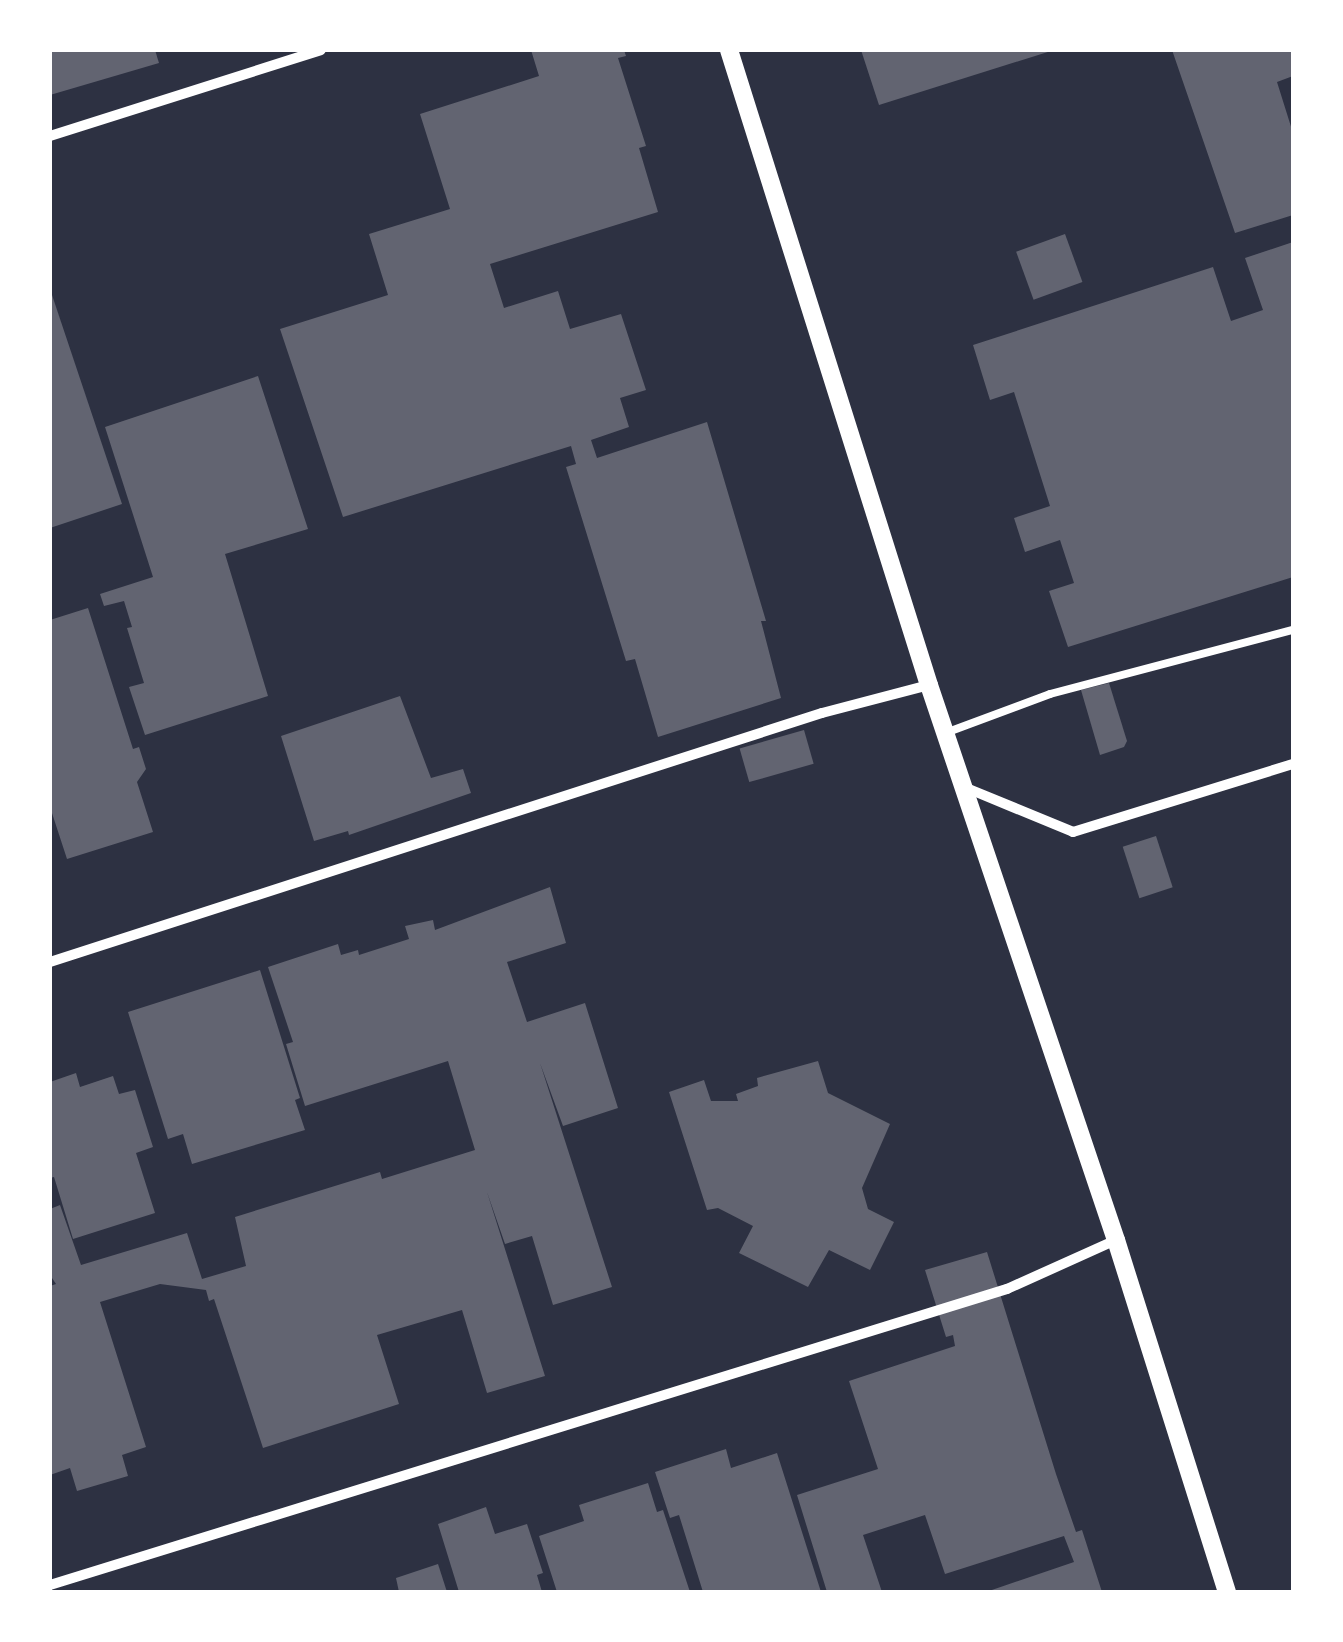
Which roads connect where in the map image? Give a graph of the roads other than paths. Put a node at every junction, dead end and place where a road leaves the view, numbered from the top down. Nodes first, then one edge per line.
1 (321, 50) edge
2 (729, 50) edge
3 (50, 136) edge
4 (1293, 630) edge
5 (929, 685) junction
6 (944, 734) junction
7 (1293, 764) edge
8 (963, 786) junction
9 (50, 962) edge
10 (1116, 1240) junction
11 (50, 1585) edge
12 (1227, 1592) edge

1 - 3 street
2 - 5 street
4 - 6 lane
5 - 6 street
5 - 9 street
6 - 8 street
7 - 8 street
8 - 10 street
10 - 11 street
10 - 12 street

